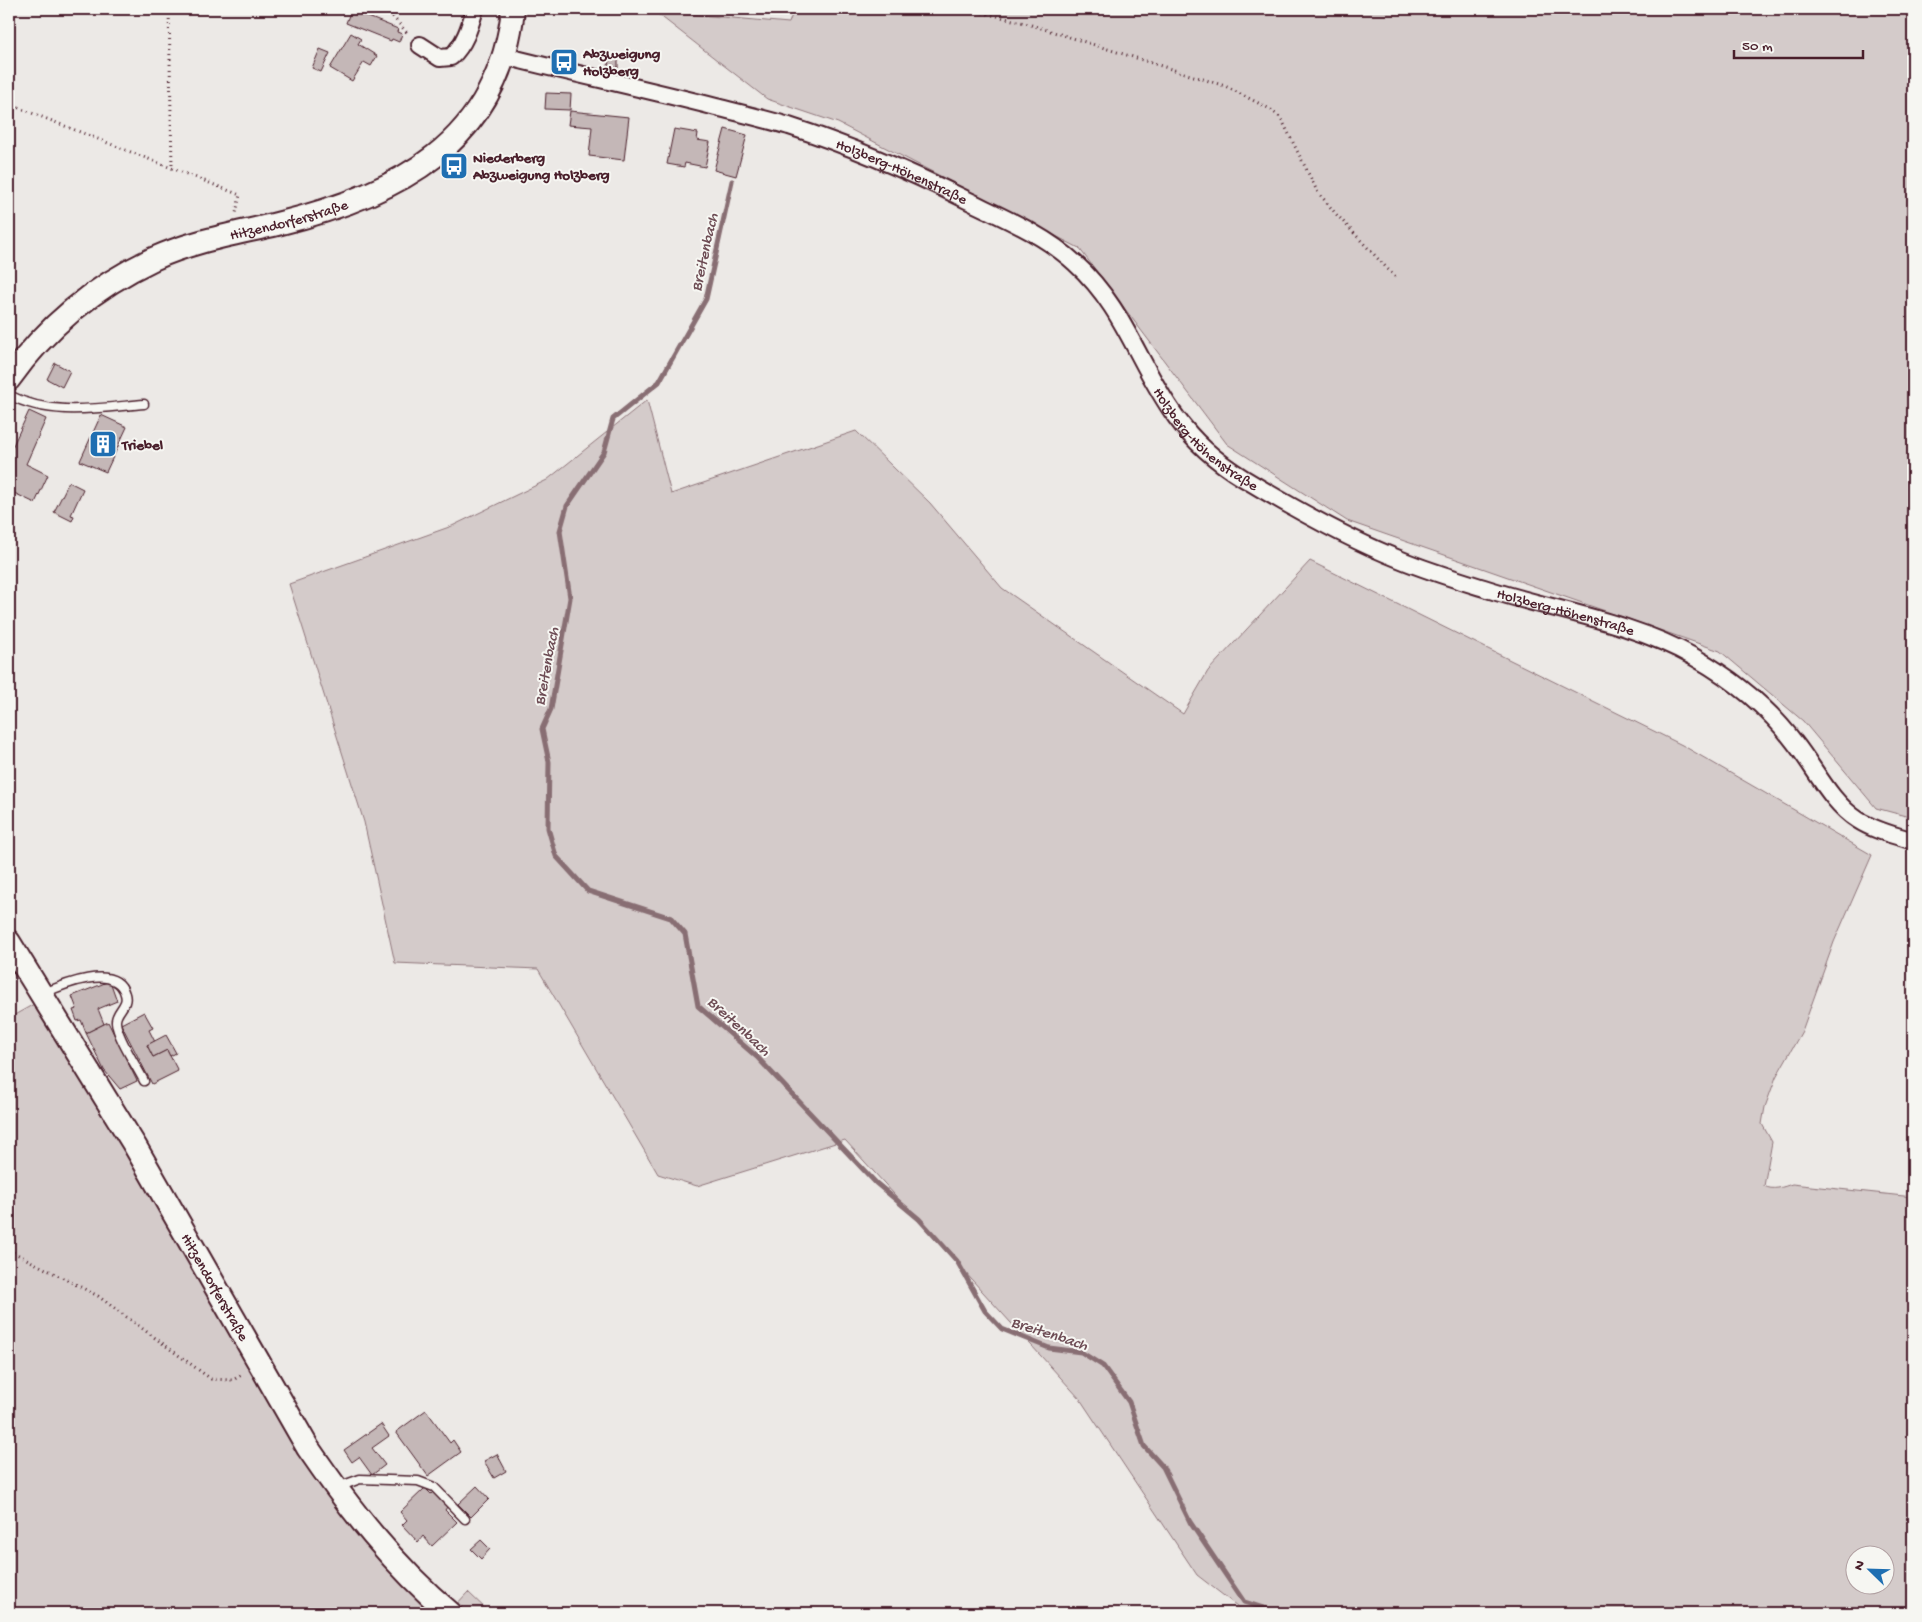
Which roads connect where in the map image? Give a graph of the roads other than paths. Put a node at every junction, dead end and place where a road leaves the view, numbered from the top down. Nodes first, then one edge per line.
1 (475, 9) edge
2 (513, 9) edge
3 (420, 45) road end
4 (504, 56) junction
5 (9, 379) edge
6 (9, 395) edge
7 (144, 404) dead end
8 (1913, 840) edge
9 (9, 942) edge
10 (41, 995) junction
11 (144, 1081) dead end
12 (336, 1488) junction
13 (465, 1519) dead end
14 (450, 1613) edge

1 - 3 street
2 - 4 main road, Hitzendorferstraße
4 - 5 main road, Hitzendorferstraße
4 - 8 street, Holzberg-Höhenstraße
6 - 7 lane
9 - 10 main road, Hitzendorferstraße
10 - 11 lane
10 - 12 main road, Hitzendorferstraße
12 - 13 lane
12 - 14 main road, Hitzendorferstraße

